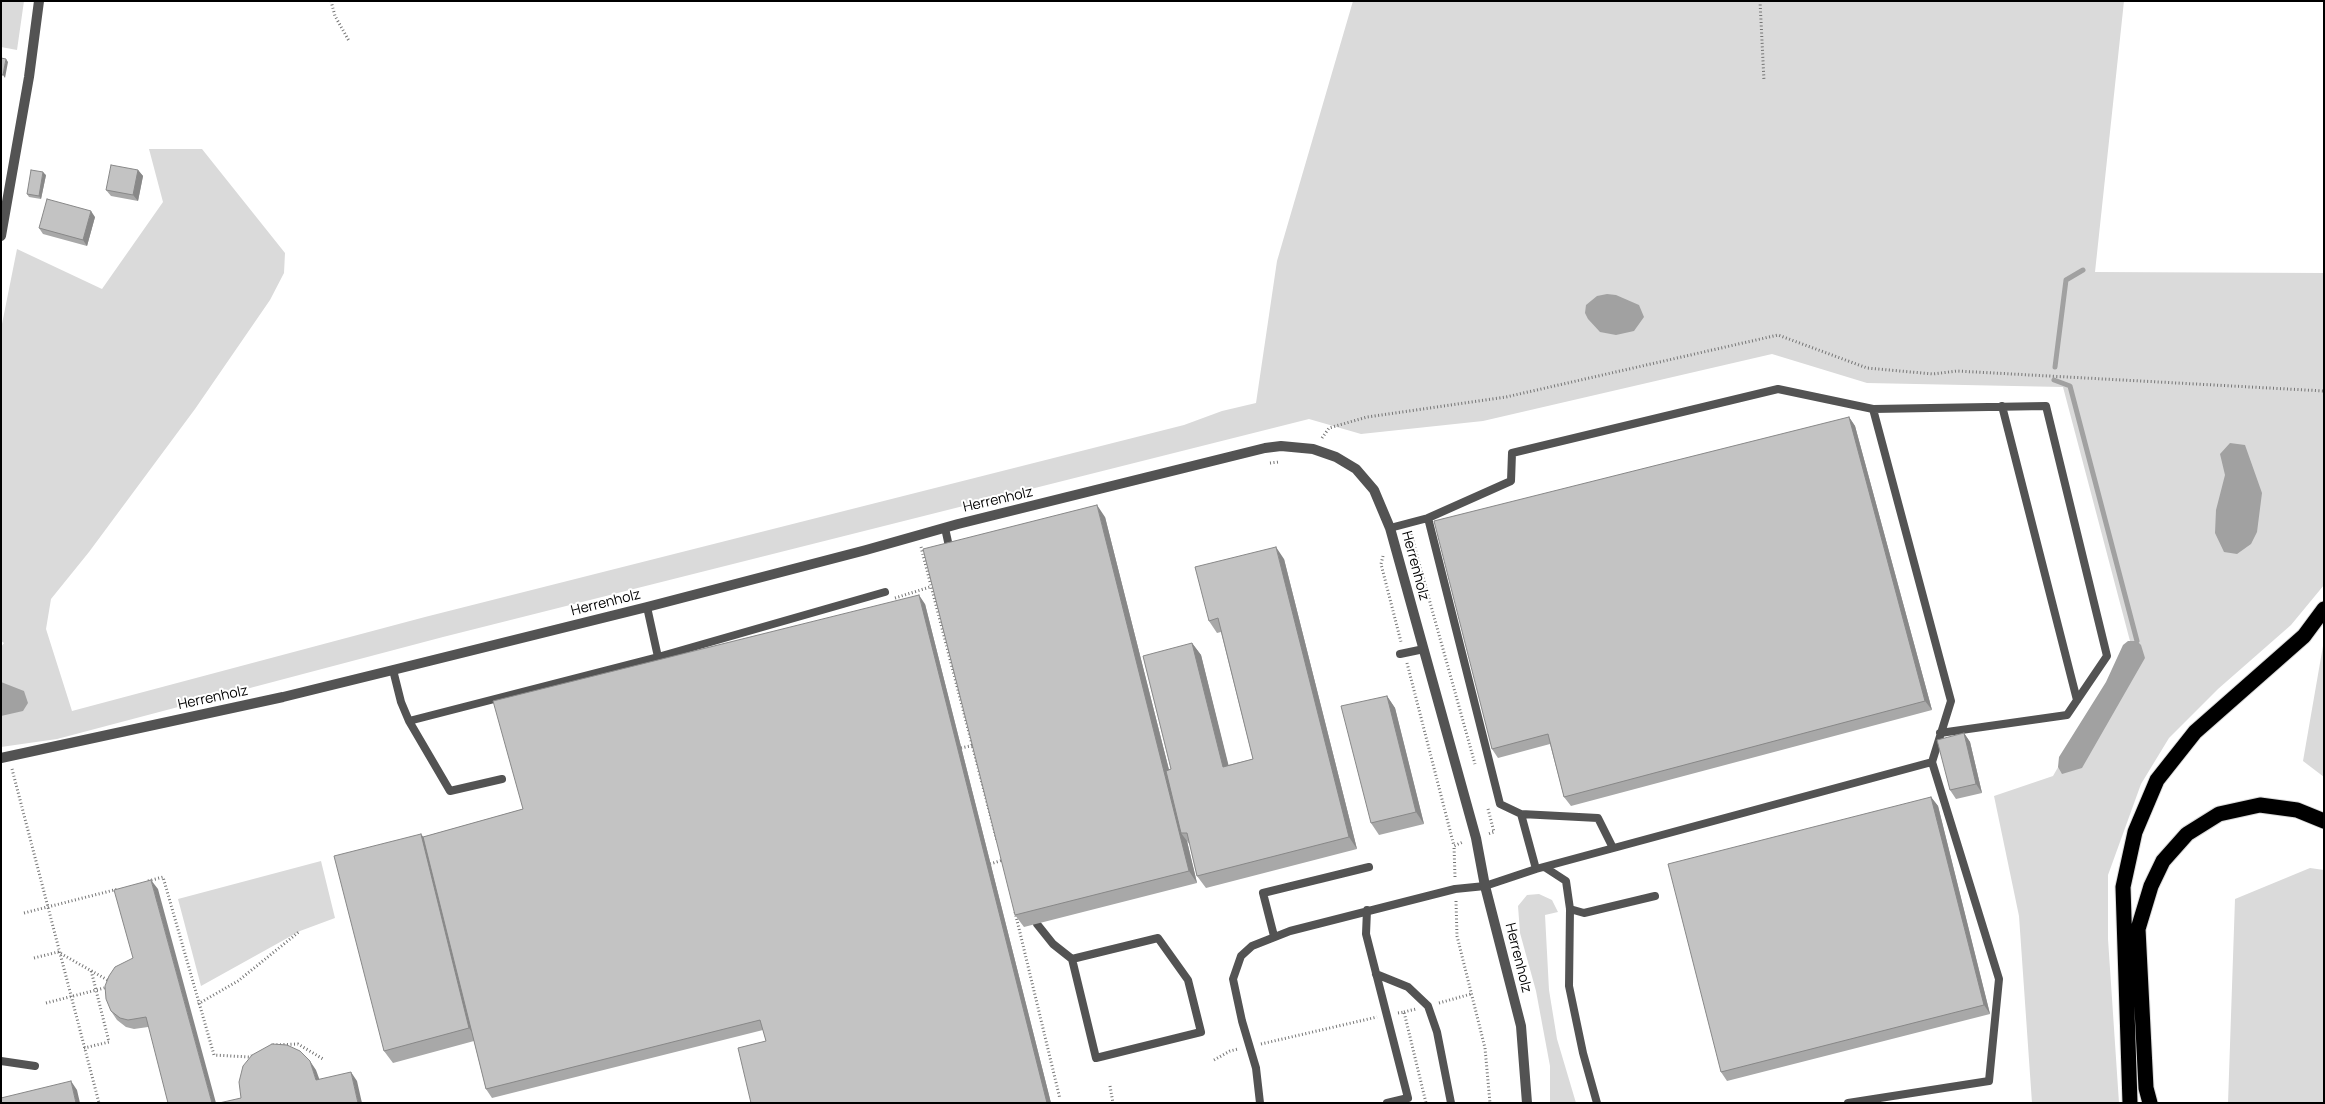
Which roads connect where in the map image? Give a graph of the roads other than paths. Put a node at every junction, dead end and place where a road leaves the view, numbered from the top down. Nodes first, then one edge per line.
1 (38, 1) edge
2 (1, 236) edge
3 (2002, 406) junction
4 (1873, 409) junction
5 (1428, 518) junction
6 (945, 528) junction
7 (1390, 528) junction
8 (951, 556) edge
9 (886, 592) road end
10 (648, 607) junction
11 (2324, 609) edge
12 (1424, 649) junction
13 (1402, 654) road end
14 (658, 657) junction
15 (393, 670) junction
16 (2077, 700) junction
17 (410, 721) junction
18 (1940, 733) junction
19 (5, 757) edge
20 (1932, 762) junction
21 (502, 779) dead end
22 (1521, 814) junction
23 (2324, 822) edge
24 (1613, 848) junction
25 (1369, 867) dead end
26 (1546, 868) junction
27 (1536, 869) junction
28 (1486, 886) junction
29 (1655, 896) dead end
30 (1570, 909) junction
31 (1367, 910) junction
32 (1034, 911) edge
33 (1274, 936) junction
34 (1072, 959) junction
35 (1376, 974) junction
36 (1, 1061) edge
37 (35, 1066) dead end
38 (1260, 1103) edge
39 (1387, 1103) edge
40 (1451, 1103) edge
41 (1527, 1103) edge
42 (1597, 1103) edge
43 (1848, 1103) edge
44 (2130, 1103) edge
45 (2150, 1103) edge

1 - 2 street
3 - 4 lane
3 - 16 lane
3 - 16 lane
4 - 5 lane
4 - 18 lane
5 - 7 lane
5 - 22 lane
6 - 7 street, Herrenholz
6 - 8 lane
6 - 10 street, Herrenholz
7 - 12 street, Herrenholz
9 - 14 lane
10 - 14 lane
10 - 15 street, Herrenholz
11 - 44 highway
12 - 13 lane
12 - 28 street, Herrenholz
14 - 17 lane
15 - 17 lane
15 - 19 street, Herrenholz
16 - 18 lane
17 - 21 lane
18 - 20 lane
20 - 24 lane
20 - 43 lane
22 - 24 lane
22 - 27 lane
23 - 45 highway
24 - 26 lane
25 - 33 lane
26 - 27 lane
26 - 30 lane
27 - 28 lane
28 - 31 lane
28 - 41 street, Herrenholz
29 - 30 lane
30 - 42 lane
31 - 33 lane
31 - 35 lane
32 - 34 lane
33 - 38 lane
34 - 34 lane
35 - 39 lane
35 - 40 lane
36 - 37 lane

